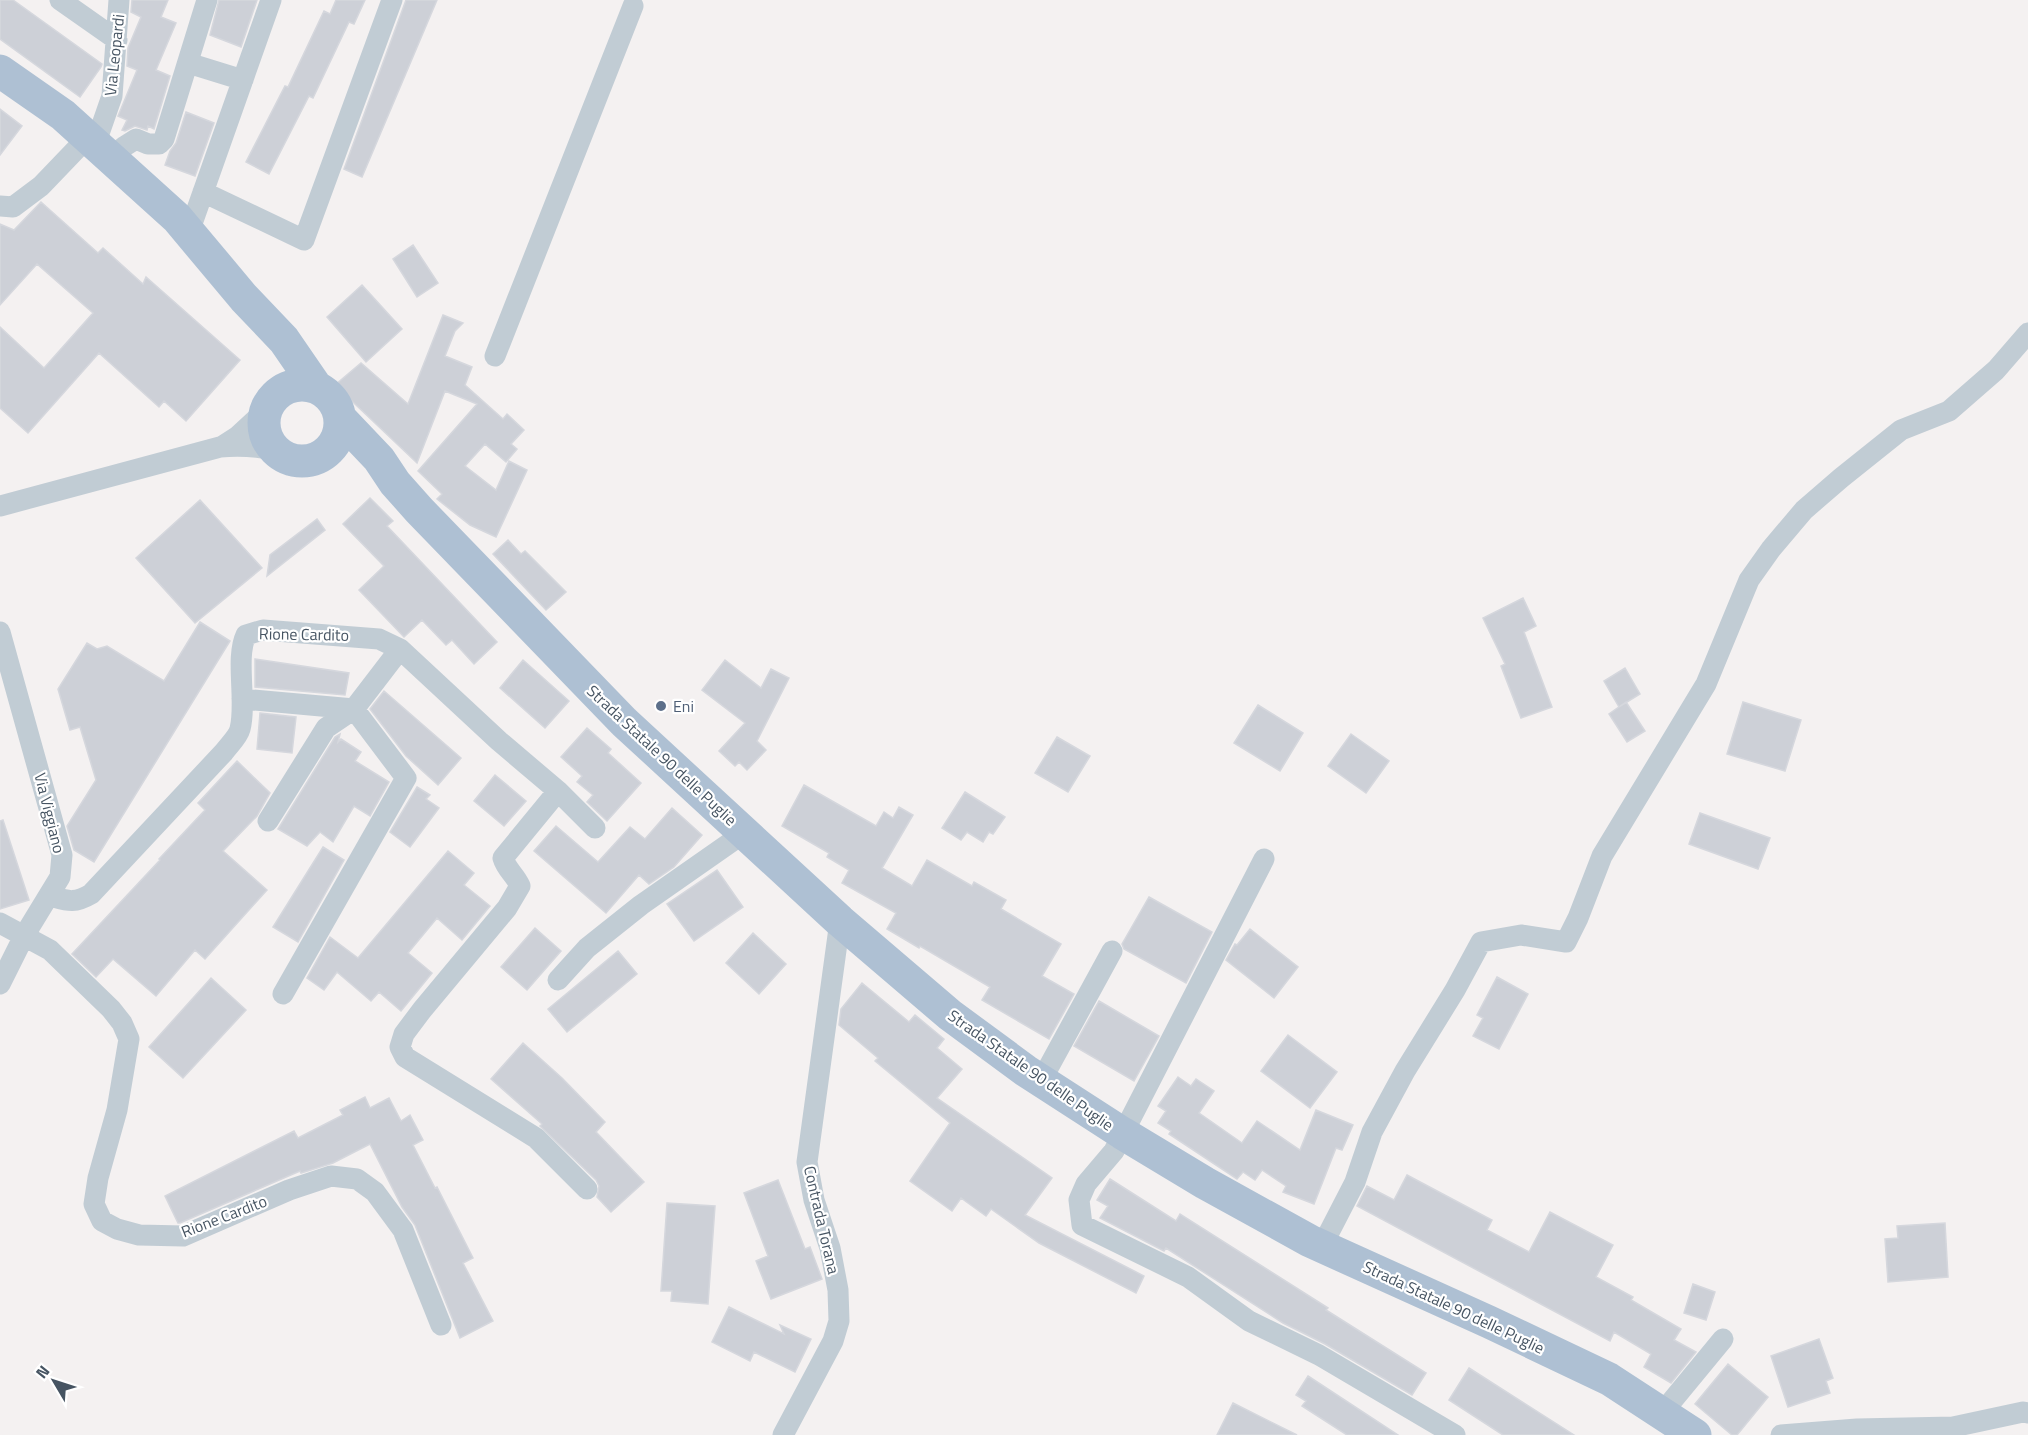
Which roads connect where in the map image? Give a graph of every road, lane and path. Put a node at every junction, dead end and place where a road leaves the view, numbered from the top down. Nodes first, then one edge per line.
1 (60, 0) edge
2 (119, 0) edge
3 (207, 0) edge
4 (271, 0) edge
5 (392, 0) edge
6 (635, 2) edge
7 (117, 40) junction
8 (188, 63) junction
9 (0, 71) edge
10 (243, 80) junction
11 (97, 147) junction
12 (203, 192) junction
13 (0, 206) edge
14 (189, 232) junction
15 (243, 298) junction
16 (2028, 333) edge
17 (495, 356) dead end
18 (317, 388) junction
19 (274, 401) junction
20 (340, 418) junction
21 (220, 447) junction
22 (274, 450) junction
23 (318, 458) junction
24 (394, 483) junction
25 (1, 503) edge
26 (0, 632) edge
27 (400, 649) junction
28 (242, 699) junction
29 (354, 709) junction
30 (558, 792) junction
31 (268, 821) dead end
32 (595, 828) dead end
33 (744, 833) junction
34 (1264, 859) dead end
35 (50, 896) junction
36 (840, 921) junction
37 (0, 923) edge
38 (24, 936) junction
39 (1112, 951) dead end
40 (558, 980) dead end
41 (0, 984) edge
42 (283, 994) dead end
43 (1041, 1080) junction
44 (1122, 1133) junction
45 (587, 1189) dead end
46 (1322, 1246) junction
47 (441, 1325) dead end
48 (1723, 1339) dead end
49 (1662, 1413) junction
50 (2028, 1413) edge
51 (783, 1435) edge
52 (1455, 1435) edge
53 (1694, 1435) edge
54 (1781, 1435) edge

1 - 7 street
2 - 7 street, Via Leopardi
3 - 8 street
4 - 10 street
5 - 12 street
6 - 17 street
7 - 11 street, Via Leopardi
8 - 10 street
8 - 11 street
9 - 11 main road, Strada Statale 90 delle Puglie
10 - 12 street
11 - 13 street
11 - 14 main road, Strada Statale 90 delle Puglie
12 - 14 street
14 - 15 main road, Strada Statale 90 delle Puglie
15 - 18 main road, Strada Statale 90 delle Puglie
15 - 19 main road, Strada Statale 90 delle Puglie
16 - 46 street
18 - 19 main road
18 - 20 main road, Strada Statale 90 delle Puglie
19 - 21 street
19 - 22 main road, Strada Statale 90 delle Puglie
20 - 23 main road
20 - 24 main road, Strada Statale 90 delle Puglie
21 - 22 street
21 - 25 street
22 - 23 main road, Strada Statale 90 delle Puglie
23 - 24 main road, Strada Statale 90 delle Puglie
24 - 33 main road, Strada Statale 90 delle Puglie
26 - 35 street, Via Viggiano
27 - 28 street, Rione Cardito
27 - 29 street
27 - 30 street, Rione Cardito
28 - 29 street
28 - 35 street, Rione Cardito
29 - 31 street
29 - 42 street
30 - 32 street, Rione Cardito
30 - 45 street
33 - 36 main road, Strada Statale 90 delle Puglie
33 - 40 street
34 - 44 street
35 - 38 street, Via Viggiano
36 - 43 main road, Strada Statale 90 delle Puglie
36 - 51 street, Contrada Torana
37 - 38 street, Rione Cardito
38 - 41 street, Via Viggiano
38 - 47 street, Rione Cardito
39 - 43 street
43 - 44 main road, Strada Statale 90 delle Puglie
44 - 46 main road, Strada Statale 90 delle Puglie
44 - 52 street
46 - 49 main road, Strada Statale 90 delle Puglie
48 - 49 street
49 - 53 main road, Strada Statale 90 delle Puglie
50 - 54 street

